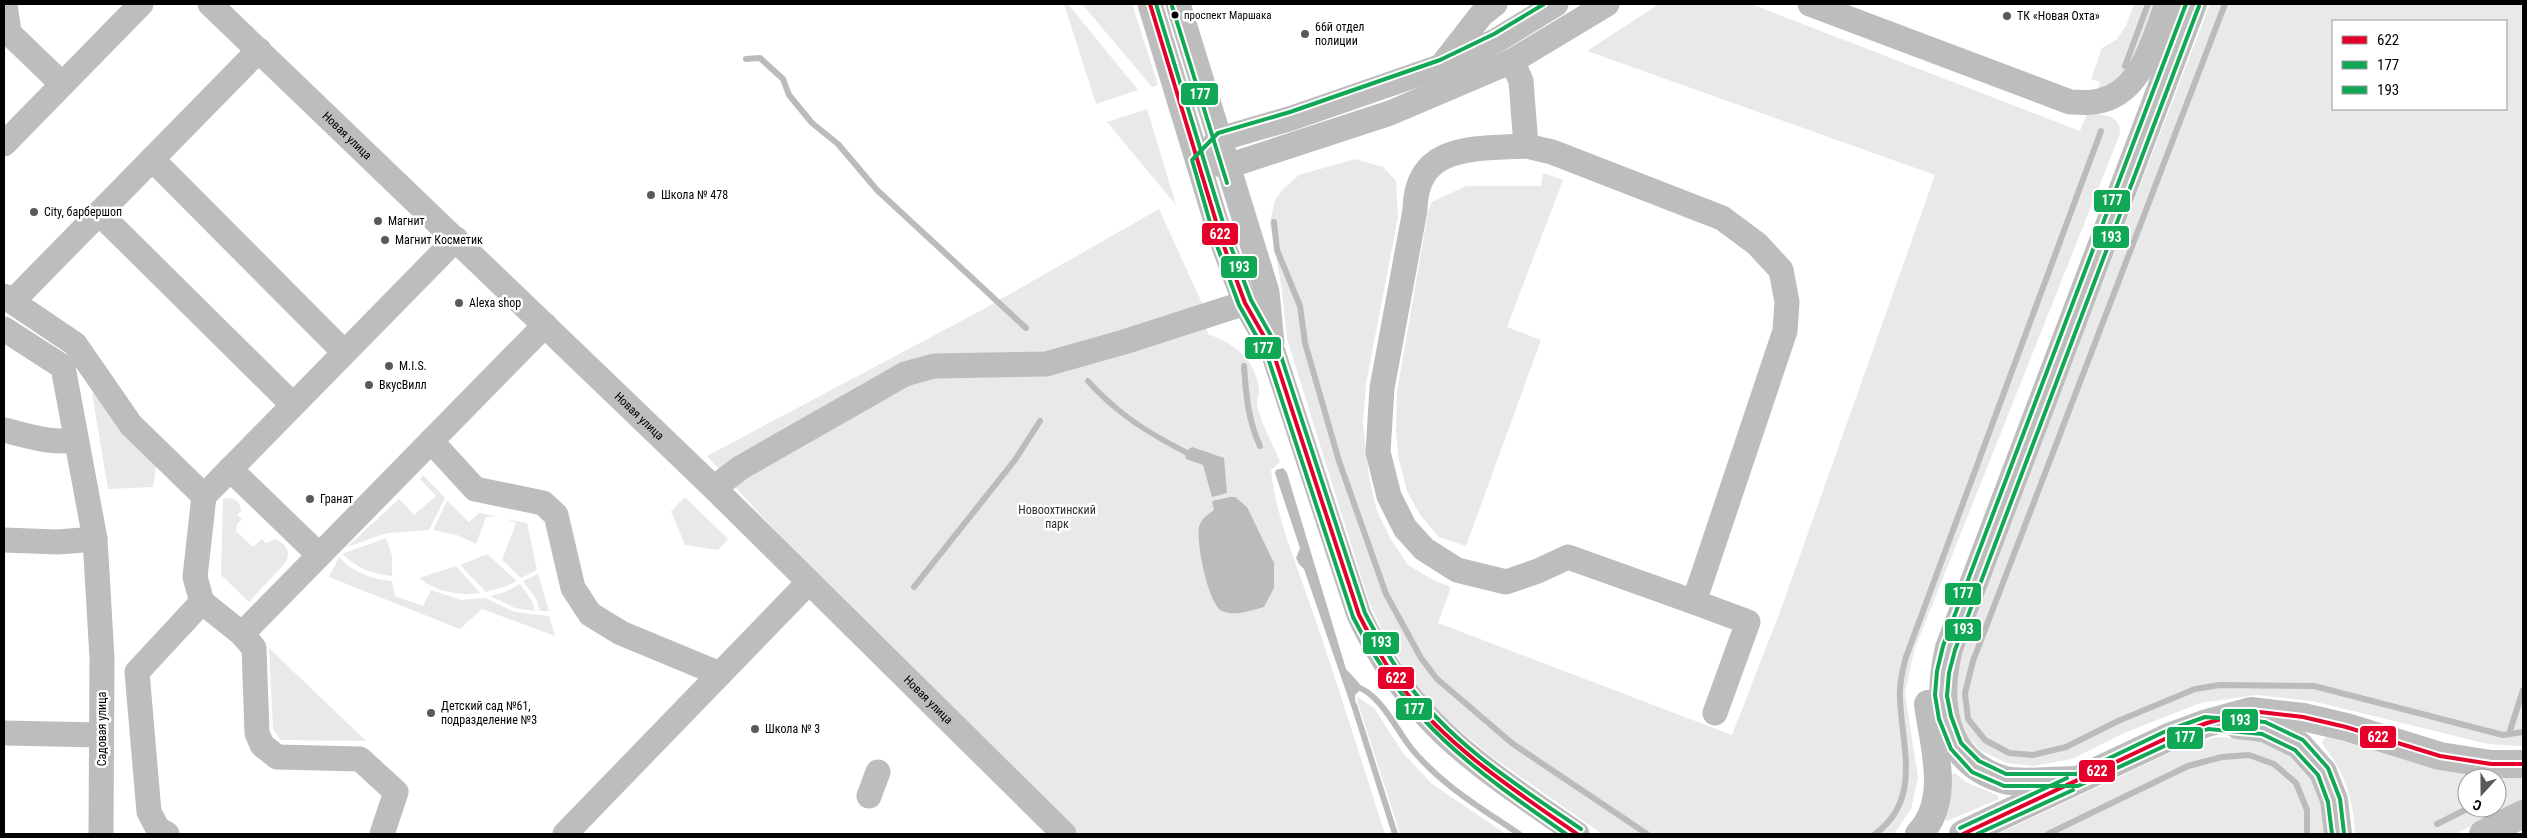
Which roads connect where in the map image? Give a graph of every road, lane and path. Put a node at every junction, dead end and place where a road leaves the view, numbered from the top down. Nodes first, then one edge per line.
1 (5, 4) edge
2 (141, 4) edge
3 (210, 4) edge
4 (1150, 4) edge
5 (1178, 4) edge
6 (1495, 4) edge
7 (1556, 4) edge
8 (1607, 4) edge
9 (1810, 4) edge
10 (2167, 4) edge
11 (2180, 4) edge
12 (2193, 4) edge
13 (259, 50) junction
14 (1512, 61) junction
15 (1442, 66) junction
16 (62, 84) junction
17 (1220, 139) junction
18 (4, 144) edge
19 (1526, 146) junction
20 (152, 160) junction
21 (1198, 160) junction
22 (1228, 166) junction
23 (99, 213) junction
24 (456, 239) junction
25 (8, 298) edge
26 (1245, 303) junction
27 (545, 325) junction
28 (4, 329) edge
29 (344, 352) junction
30 (1273, 352) junction
31 (293, 405) junction
32 (4, 430) edge
33 (76, 440) junction
34 (431, 441) junction
35 (230, 469) junction
36 (714, 488) junction
37 (204, 496) junction
38 (95, 539) junction
39 (4, 540) edge
40 (319, 555) junction
41 (809, 582) junction
42 (202, 602) junction
43 (1694, 602) junction
44 (242, 634) junction
45 (102, 671) junction
46 (137, 672) junction
47 (720, 674) junction
48 (1715, 713) dead end
49 (2207, 722) junction
50 (4, 733) edge
51 (102, 735) junction
52 (2523, 764) edge
53 (878, 772) dead end
54 (2077, 780) junction
55 (870, 796) dead end
56 (2523, 814) edge
57 (101, 834) edge
58 (168, 834) edge
59 (382, 834) edge
60 (565, 834) edge
61 (1064, 834) edge
62 (1577, 834) edge
63 (1919, 834) edge
64 (1963, 834) edge
65 (2338, 834) edge
66 (2483, 834) edge

1 - 16 street
2 - 16 street
3 - 13 street, Новая улица
4 - 21 street
5 - 17 street
6 - 15 street
7 - 15 street
8 - 14 street
9 - 10 street
11 - 63 main road
12 - 54 main road
13 - 20 street
13 - 24 street, Новая улица
14 - 19 street
14 - 22 street
15 - 17 street
16 - 18 street
17 - 21 street
17 - 22 street
19 - 43 street
19 - 43 street
20 - 23 street
20 - 29 street
21 - 22 street
21 - 26 street
22 - 30 street
23 - 25 street
23 - 31 street
24 - 27 street, Новая улица
24 - 29 street
25 - 37 street
26 - 30 street
26 - 36 street
27 - 34 street
27 - 36 street, Новая улица
28 - 33 street, Садовая улица
29 - 31 street
30 - 62 street
31 - 35 street
32 - 33 street
33 - 38 street, Садовая улица
34 - 40 street
34 - 47 street
35 - 37 street
35 - 40 street
36 - 41 street, Новая улица
37 - 42 street
38 - 39 street
38 - 45 street, Садовая улица
40 - 44 street
41 - 47 street
41 - 61 street, Новая улица
42 - 44 street
42 - 46 street
43 - 48 street
44 - 59 street
45 - 46 street
45 - 51 street, Садовая улица
46 - 58 street
47 - 60 street
49 - 52 main road
49 - 54 main road
49 - 65 main road
50 - 51 street
51 - 57 street, Садовая улица
53 - 55 street
54 - 64 main road
56 - 66 main road

